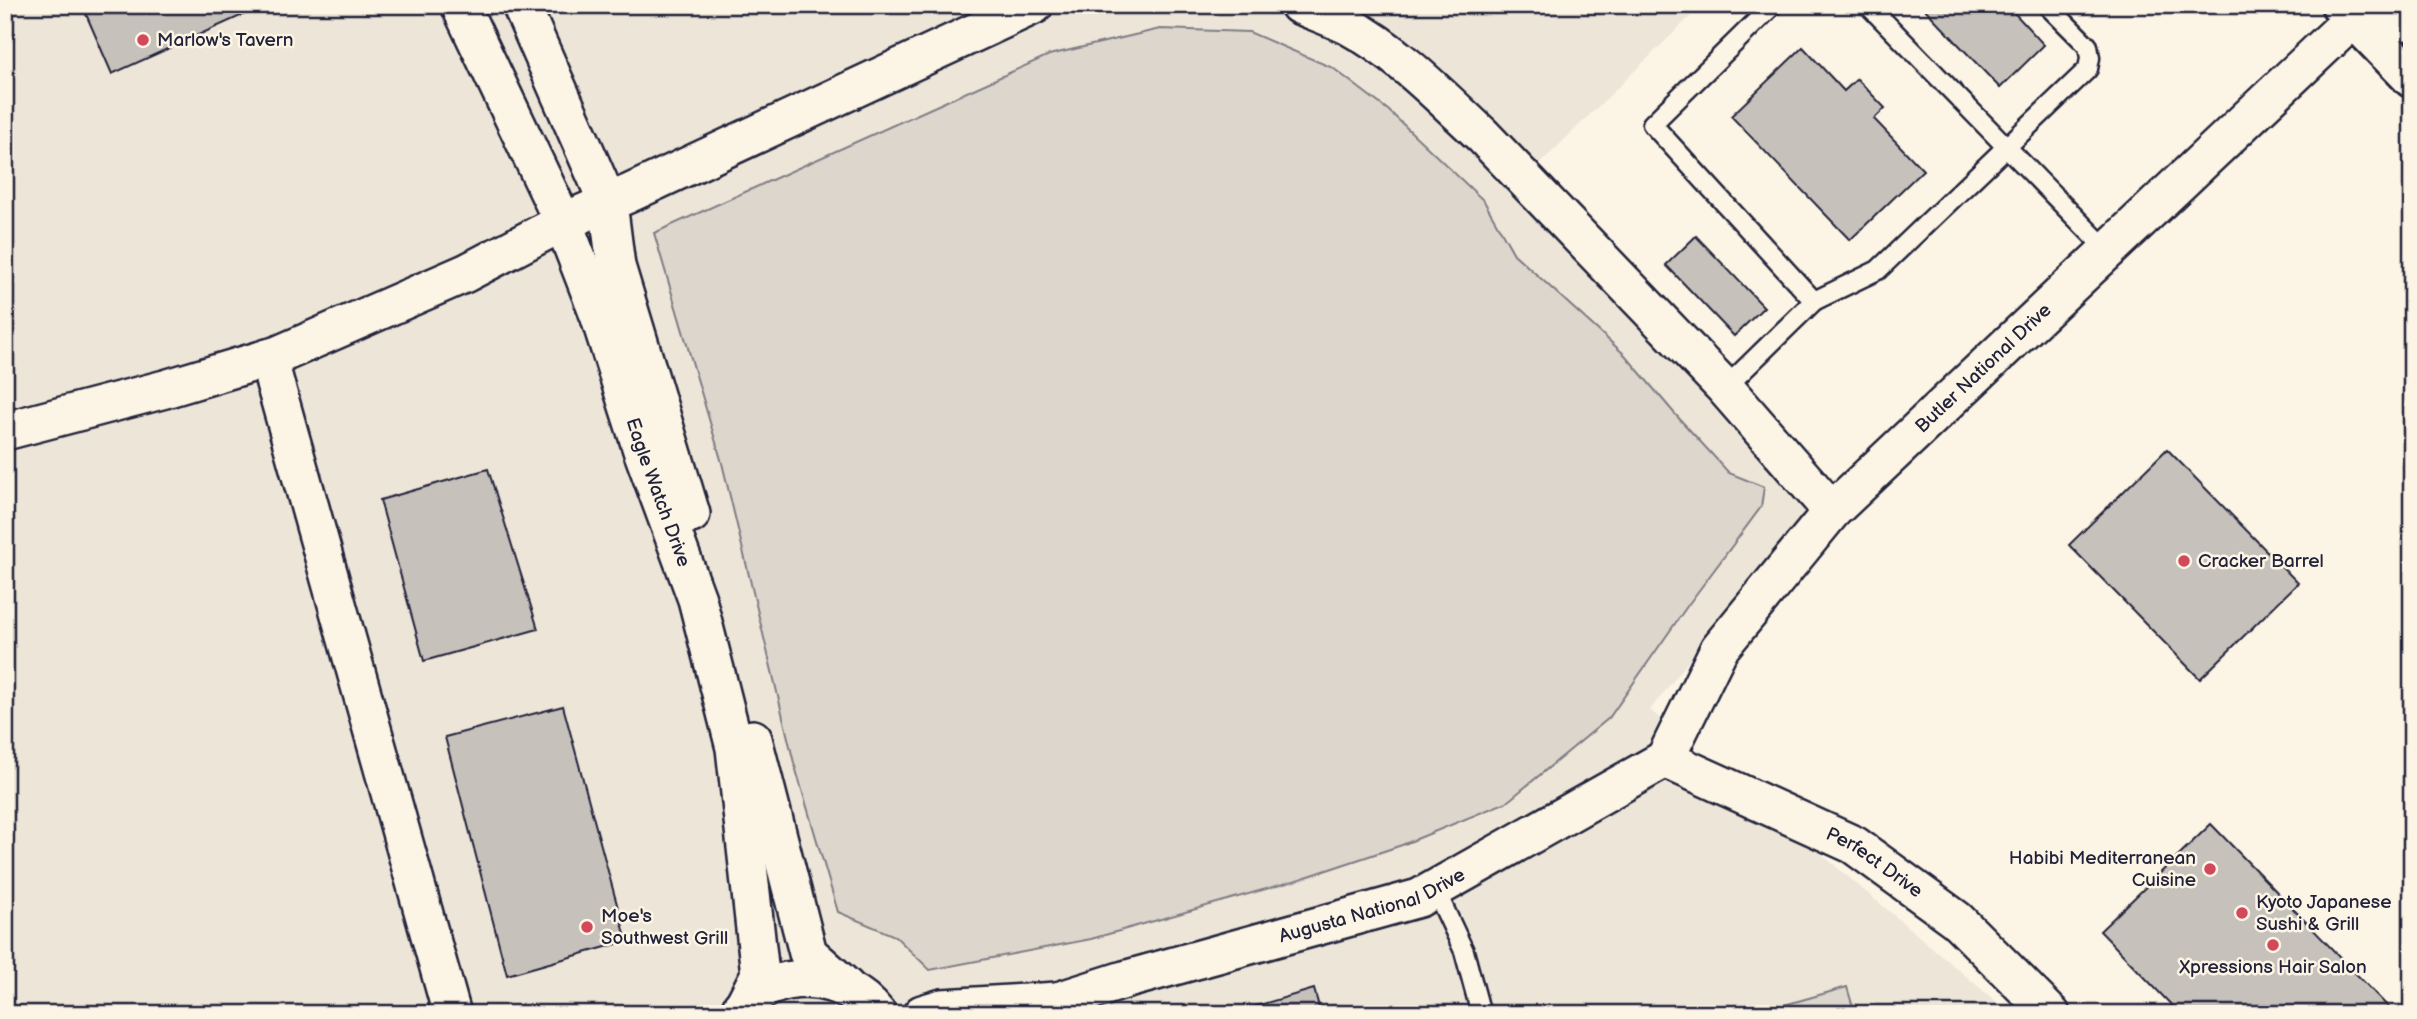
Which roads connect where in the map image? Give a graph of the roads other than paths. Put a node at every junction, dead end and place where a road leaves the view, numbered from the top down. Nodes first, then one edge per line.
1 (460, 5) edge
2 (521, 5) edge
3 (1034, 5) edge
4 (1299, 5) edge
5 (1773, 5) edge
6 (1868, 5) edge
7 (2047, 5) edge
8 (2347, 12) edge
9 (2412, 21) edge
10 (2412, 78) edge
11 (2007, 148) junction
12 (608, 203) junction
13 (563, 222) junction
14 (2107, 250) junction
15 (1814, 301) junction
16 (268, 358) junction
17 (1725, 388) junction
18 (5, 431) edge
19 (1832, 511) junction
20 (1665, 759) junction
21 (1435, 889) junction
22 (846, 987) junction
23 (1047, 1007) edge
24 (741, 1008) edge
25 (452, 1014) edge
26 (877, 1014) edge
27 (922, 1014) edge
28 (1481, 1014) edge
29 (2052, 1014) edge

1 - 13 street, Eagle Watch Drive
2 - 12 street, Eagle Watch Drive
3 - 12 street
4 - 17 street
5 - 15 lane
6 - 11 lane
7 - 11 lane
8 - 9 main road
8 - 10 main road
8 - 14 street, Butler National Drive
11 - 14 lane
11 - 15 lane
12 - 13 street
12 - 22 street, Eagle Watch Drive
13 - 16 street
13 - 24 street, Eagle Watch Drive
14 - 19 street, Butler National Drive
15 - 17 lane
16 - 18 street
16 - 25 street
17 - 19 street
19 - 20 street, Butler National Drive
20 - 21 street, Augusta National Drive
20 - 29 street, Perfect Drive
21 - 23 street, Augusta National Drive
21 - 28 lane
22 - 24 street, Eagle Watch Drive
22 - 26 street, Eagle Watch Drive
23 - 27 street, Augusta National Drive

